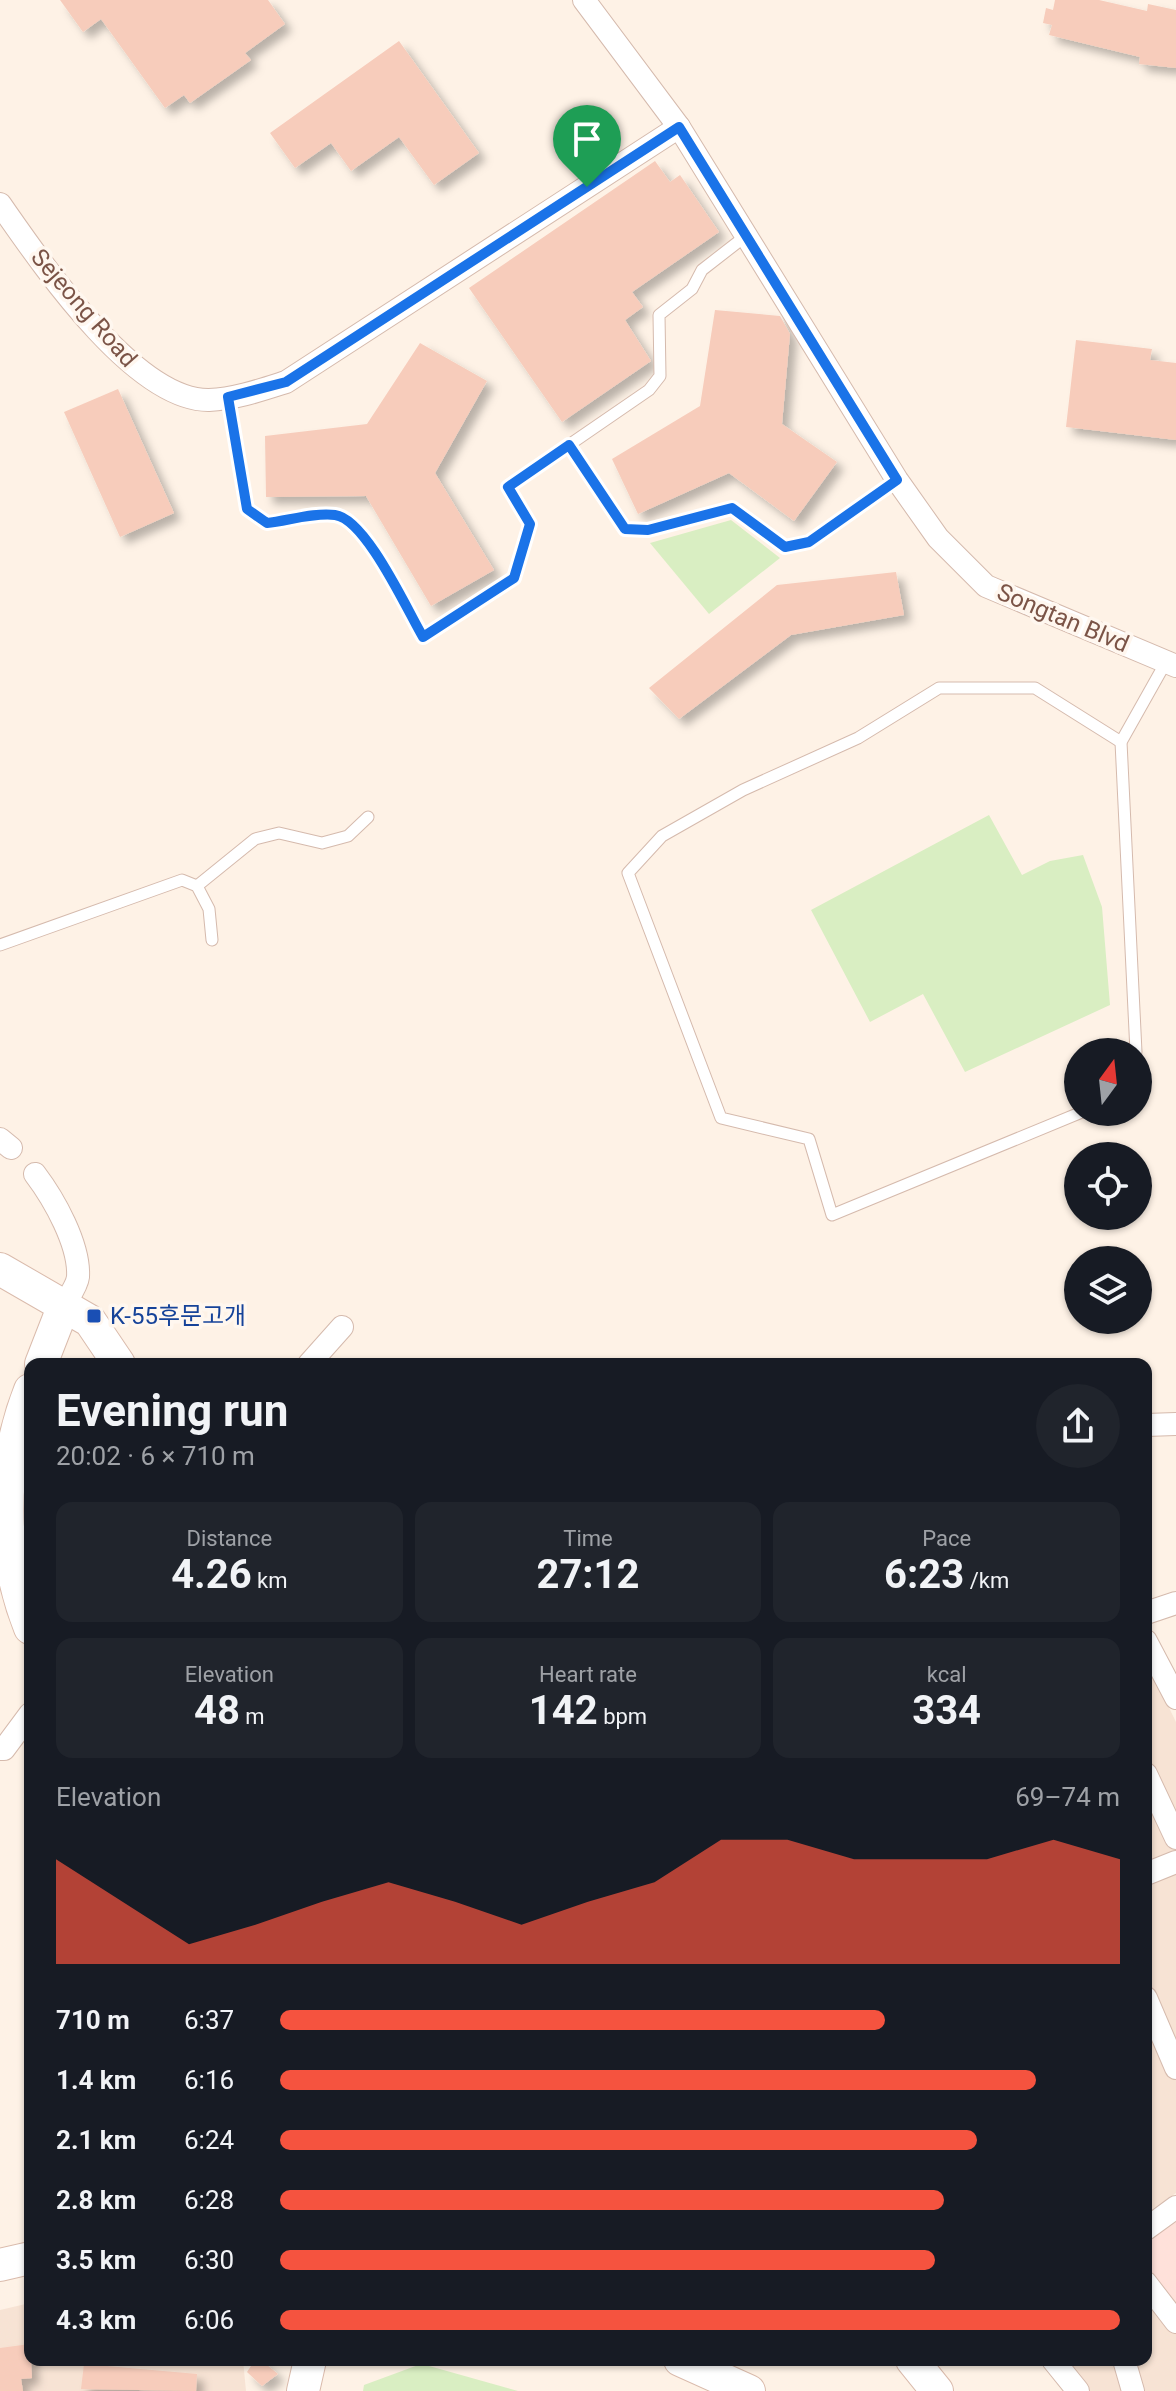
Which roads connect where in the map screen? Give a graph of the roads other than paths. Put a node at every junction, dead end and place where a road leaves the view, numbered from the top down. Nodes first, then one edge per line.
1 (584, 0) edge
2 (679, 127) junction
3 (0, 204) edge
4 (747, 235) junction
5 (228, 397) junction
6 (569, 445) junction
7 (897, 480) junction
8 (1171, 664) edge
9 (1121, 742) junction
10 (368, 817) dead end
11 (197, 886) junction
12 (212, 940) dead end
13 (0, 945) edge
14 (1135, 1038) edge
15 (1064, 1119) edge
16 (35, 1174) dead end
17 (0, 1269) edge
18 (64, 1305) junction
19 (342, 1327) dead end
20 (43, 1358) edge
21 (115, 1358) edge
22 (314, 1358) edge
23 (24, 1411) edge
24 (1176, 1424) edge
25 (1152, 1425) edge
26 (1176, 1603) edge
27 (24, 1610) edge
28 (1152, 1611) edge
29 (1152, 1652) edge
30 (1176, 1698) edge
31 (24, 1722) edge
32 (0, 1749) edge
33 (1152, 1787) edge
34 (1176, 1838) edge
35 (1176, 1862) edge
36 (1152, 1872) edge
37 (1152, 2012) edge
38 (1176, 2068) edge
39 (1176, 2207) edge
40 (1152, 2225) edge
41 (24, 2259) edge
42 (0, 2265) edge
43 (24, 2281) edge
44 (0, 2285) edge
45 (1152, 2291) edge
46 (1176, 2322) edge
47 (309, 2366) edge
48 (693, 2366) edge
49 (917, 2366) edge
50 (1058, 2366) edge
51 (1126, 2366) edge
52 (303, 2391) edge
53 (749, 2391) edge
54 (937, 2391) edge
55 (1078, 2391) edge
56 (1133, 2391) edge

1 - 2 street, Songtan Blvd
2 - 4 street, Songtan Blvd
2 - 5 street, Sejeong Road
3 - 5 street, Sejeong Road
4 - 6 lane
4 - 7 street, Songtan Blvd
5 - 6 lane
6 - 7 lane
7 - 8 street, Songtan Blvd
8 - 9 lane
9 - 14 lane
9 - 15 lane
10 - 11 lane
11 - 12 lane
11 - 13 lane
16 - 18 street
17 - 18 street
18 - 20 street
18 - 21 street
19 - 22 street
23 - 27 street
24 - 25 street
26 - 28 street
29 - 30 street
31 - 32 street
33 - 34 street
35 - 36 street
37 - 38 street
39 - 40 street
41 - 42 street
43 - 44 street
45 - 46 street
47 - 52 street
48 - 53 street
49 - 54 street
50 - 55 street
51 - 56 street

